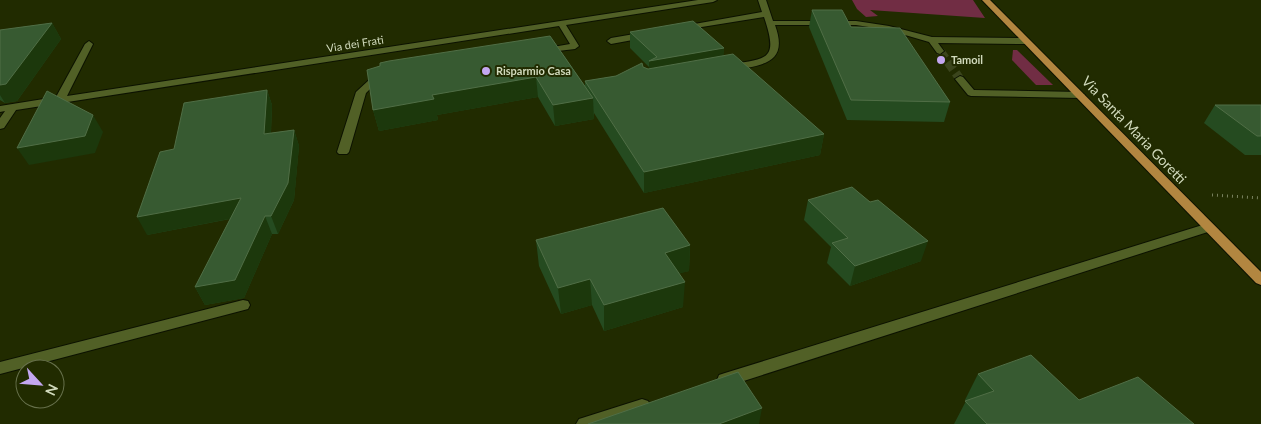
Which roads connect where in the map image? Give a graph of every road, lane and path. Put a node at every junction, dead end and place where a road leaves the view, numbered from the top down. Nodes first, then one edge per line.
1 (713, 0) edge
2 (762, 0) edge
3 (986, 0) edge
4 (768, 19) junction
5 (561, 23) junction
6 (669, 31) edge
7 (660, 32) edge
8 (932, 40) junction
9 (611, 41) dead end
10 (1026, 41) junction
11 (89, 44) dead end
12 (940, 51) tunnel mouth
13 (536, 53) edge
14 (714, 71) edge
15 (392, 76) edge
16 (960, 79) tunnel mouth
17 (1080, 95) junction
18 (60, 100) junction
19 (13, 107) junction
20 (0, 109) edge
21 (0, 126) edge
22 (343, 152) dead end
23 (1174, 192) junction
24 (1261, 198) edge
25 (1209, 227) junction
26 (1261, 280) edge
27 (243, 305) dead end
28 (0, 368) edge
29 (708, 385) edge
30 (660, 400) edge
31 (585, 424) edge

1 - 5 street, Via dei Frati
2 - 4 street
3 - 10 main road, Via Santa Maria Goretti
4 - 6 street
4 - 8 street
4 - 14 street
5 - 13 street
5 - 18 street, Via dei Frati
7 - 9 street
8 - 10 street
8 - 12 street
10 - 17 main road, Via Santa Maria Goretti
11 - 18 street
15 - 22 street
16 - 17 street
17 - 23 main road, Via Santa Maria Goretti
18 - 19 street, Via dei Frati
19 - 20 street, Via dei Frati
19 - 21 street
23 - 24 path
23 - 25 main road, Via Santa Maria Goretti
25 - 26 main road, Via Santa Maria Goretti
25 - 29 street
27 - 28 street
30 - 31 street

